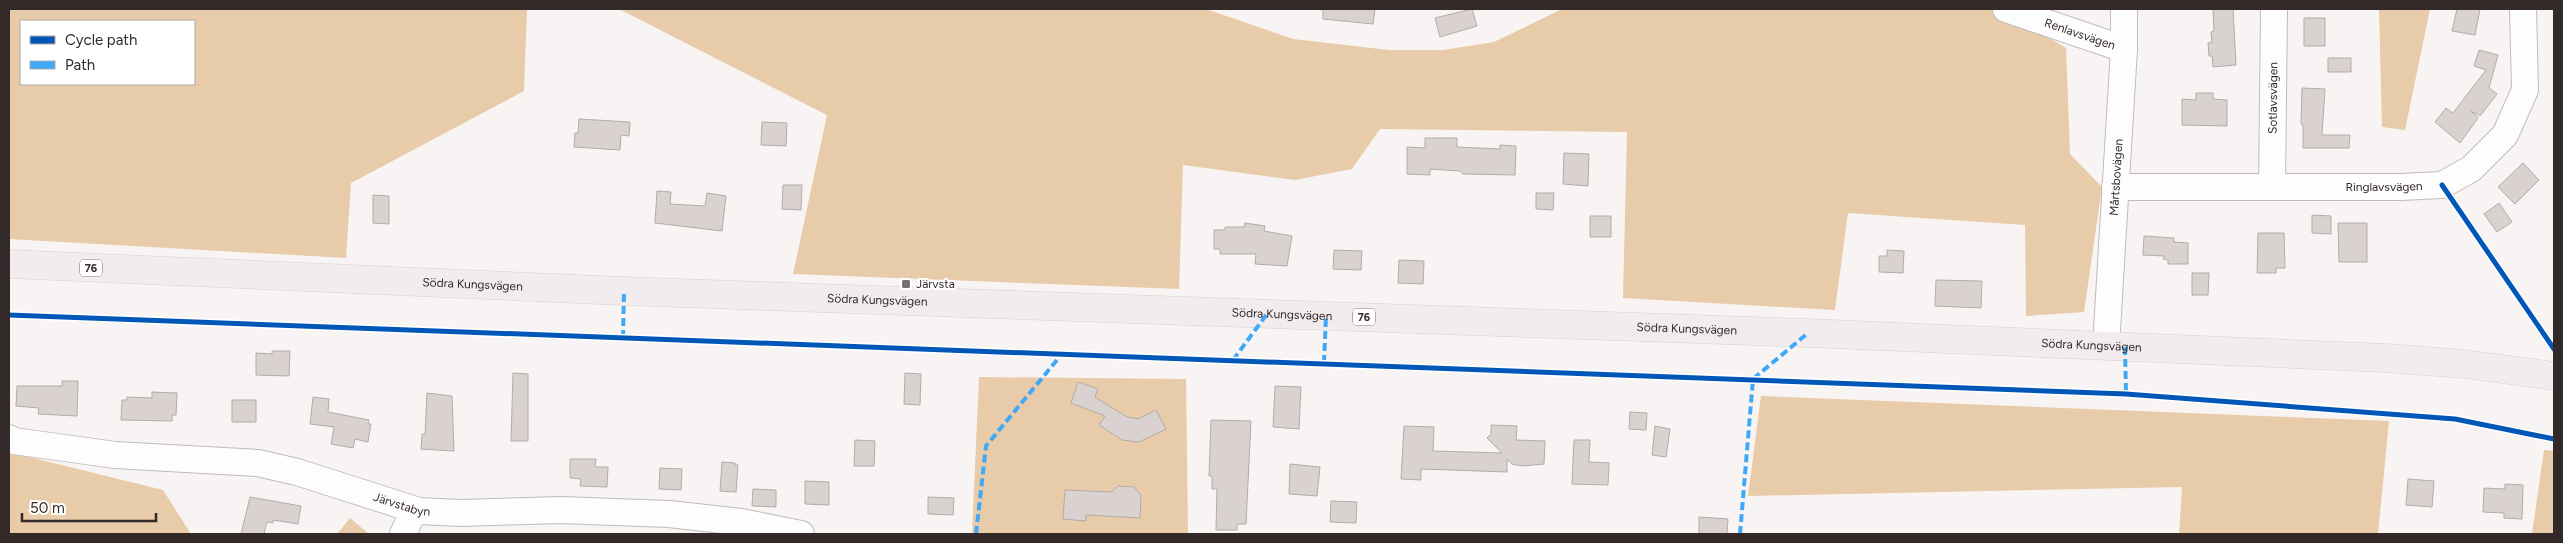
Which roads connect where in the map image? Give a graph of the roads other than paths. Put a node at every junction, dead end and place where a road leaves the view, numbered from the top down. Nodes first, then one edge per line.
1 (2006, 9) edge
2 (2124, 9) edge
3 (2274, 9) edge
4 (2523, 9) edge
5 (2124, 49) junction
6 (2115, 187) junction
7 (2272, 187) junction
8 (9, 264) edge
9 (2106, 346) junction
10 (2554, 376) edge
11 (9, 438) edge
12 (414, 510) junction
13 (403, 534) edge
14 (801, 534) edge

1 - 5 street, Renlavsvägen
2 - 5 street, Mårtsbovägen
3 - 7 street, Sotlavsvägen
4 - 7 street, Ringlavsvägen
5 - 6 street, Mårtsbovägen
6 - 7 street, Ringlavsvägen
6 - 9 street, Mårtsbovägen
8 - 9 main road, Södra Kungsvägen / 76
9 - 10 main road, Södra Kungsvägen / 76
11 - 12 street, Järvstabyn
12 - 13 street
12 - 14 street, Järvstabyn

